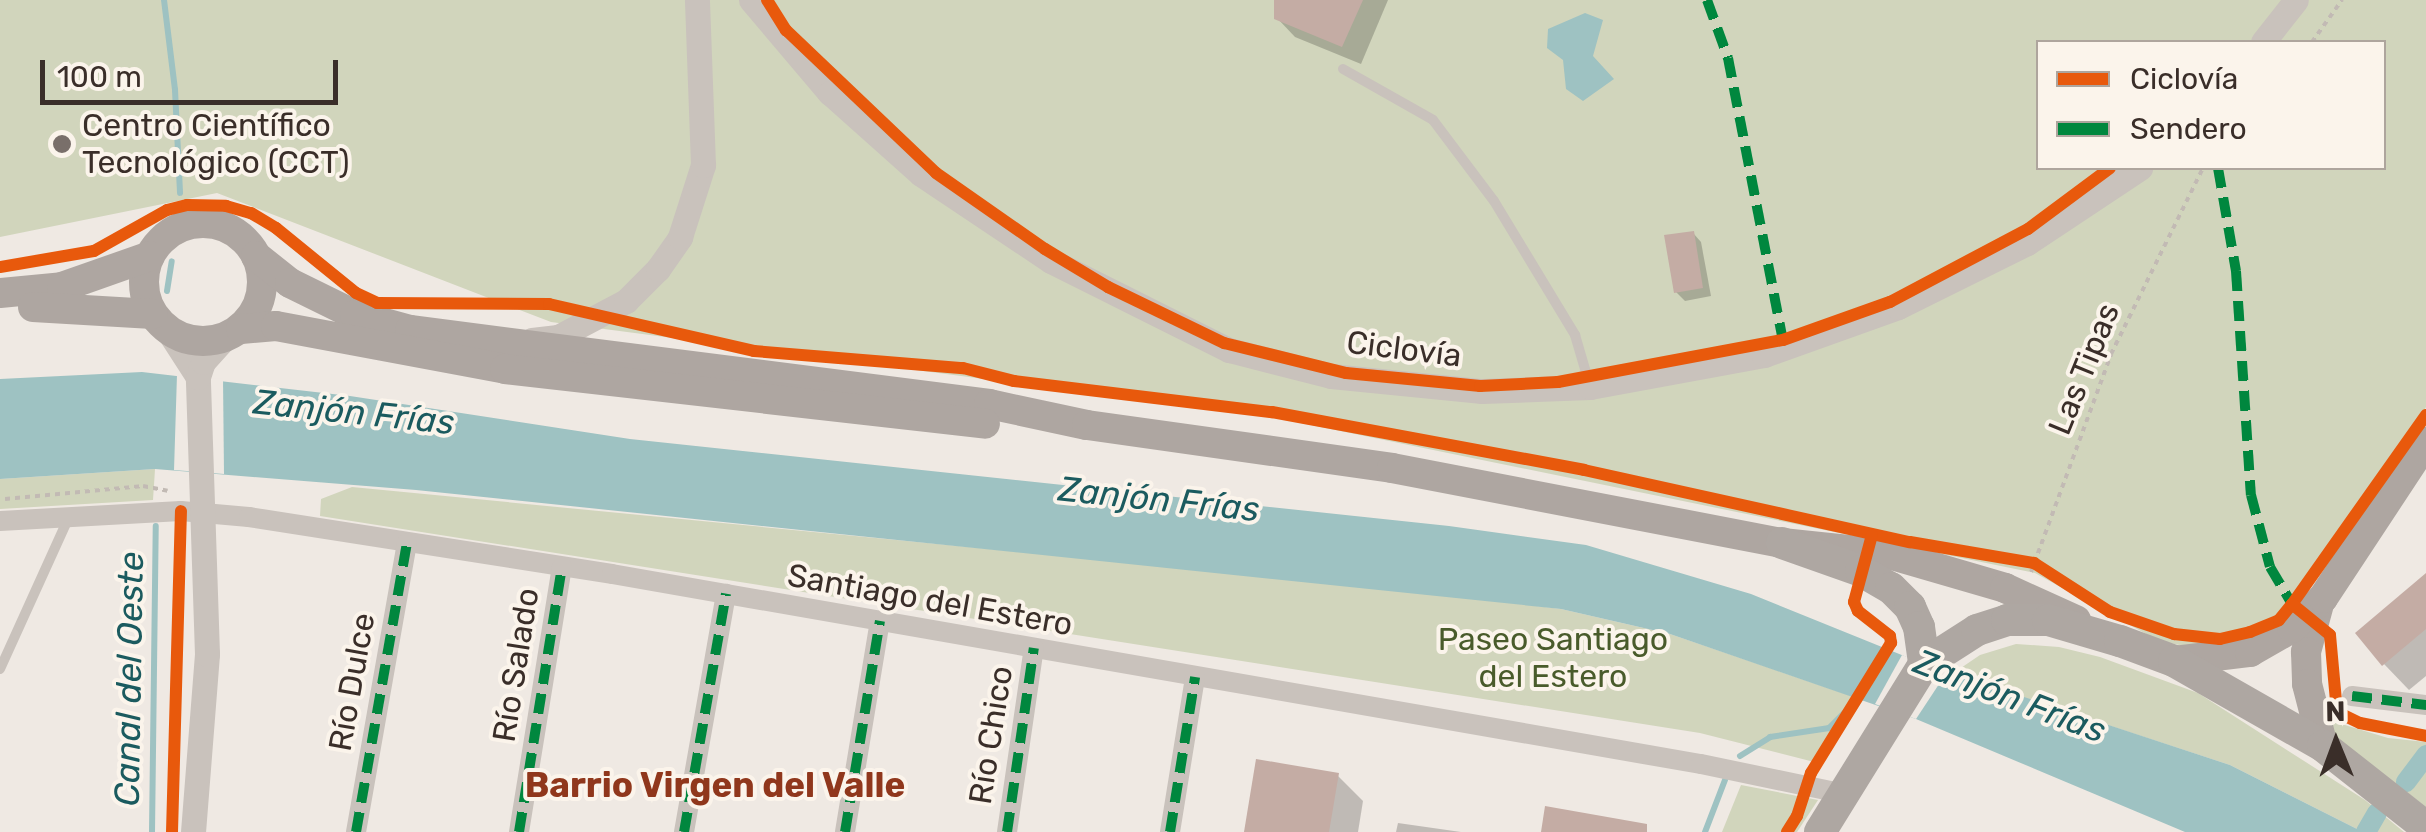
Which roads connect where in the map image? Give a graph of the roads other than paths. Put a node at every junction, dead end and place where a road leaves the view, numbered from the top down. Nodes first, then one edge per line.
1 (697, 0) edge
2 (752, 0) edge
3 (2296, 0) edge
4 (2265, 40) edge
5 (1343, 69) dead end
6 (2137, 170) edge
7 (150, 256) junction
8 (256, 256) junction
9 (0, 293) edge
10 (0, 308) edge
11 (160, 322) junction
12 (232, 334) junction
13 (507, 343) junction
14 (198, 377) junction
15 (1590, 387) junction
16 (1087, 424) junction
17 (2426, 442) edge
18 (191, 511) junction
19 (70, 517) junction
20 (0, 521) edge
21 (407, 543) junction
22 (1782, 543) junction
23 (562, 567) junction
24 (726, 594) junction
25 (2319, 604) junction
26 (880, 621) junction
27 (2120, 640) junction
28 (1034, 648) junction
29 (2174, 662) junction
30 (1924, 664) junction
31 (0, 668) edge
32 (1195, 677) junction
33 (2352, 696) dead end
34 (2426, 705) edge
35 (2323, 746) junction
36 (1845, 794) junction
37 (2426, 827) edge
38 (194, 832) edge
39 (356, 832) edge
40 (519, 832) edge
41 (684, 832) edge
42 (845, 832) edge
43 (1006, 832) edge
44 (1170, 832) edge
45 (1820, 832) edge

1 - 13 street
2 - 15 street
3 - 4 street
5 - 15 lane
6 - 15 street
7 - 8 main road
7 - 9 main road
7 - 11 main road
8 - 12 main road
8 - 13 main road
10 - 11 main road
11 - 12 main road
11 - 14 street
12 - 14 street
12 - 16 main road
13 - 16 main road
14 - 18 street
16 - 22 main road
17 - 25 main road
18 - 19 street, Santiago del Estero
18 - 21 street, Santiago del Estero
18 - 38 street
19 - 20 street, Santiago del Estero
19 - 31 lane
21 - 23 street, Santiago del Estero
21 - 39 street, Río Dulce
22 - 27 main road
22 - 30 highway
23 - 24 street, Santiago del Estero
23 - 40 street, Río Salado
24 - 26 street, Santiago del Estero
24 - 41 street
25 - 29 main road
25 - 35 main road
26 - 28 street, Santiago del Estero
26 - 42 street
27 - 29 highway
27 - 30 highway
28 - 32 street, Santiago del Estero
28 - 43 street, Río Chico
29 - 35 highway
30 - 36 highway
32 - 36 street, Santiago del Estero
32 - 44 street
33 - 34 street
35 - 37 highway
36 - 45 highway

